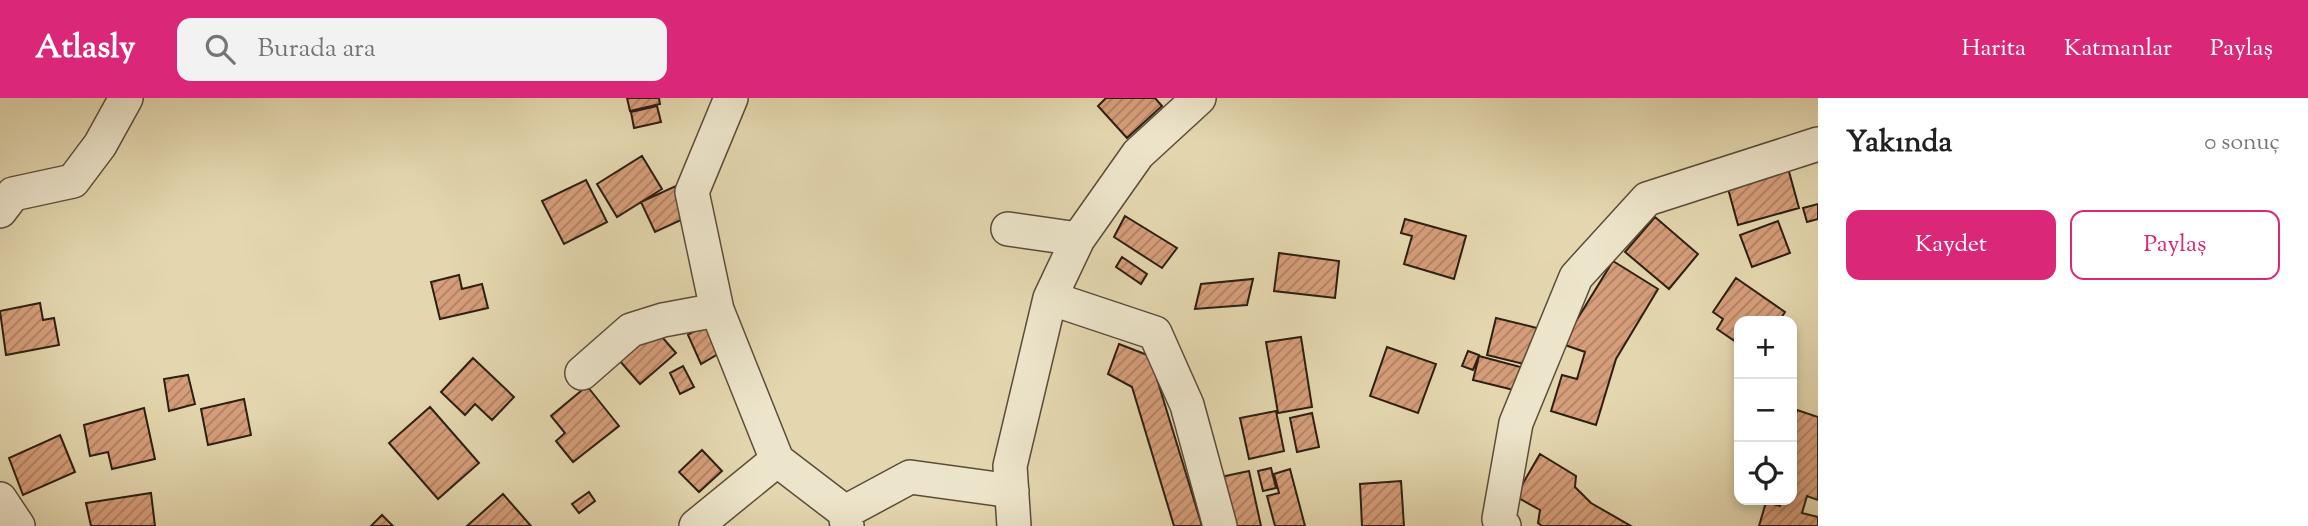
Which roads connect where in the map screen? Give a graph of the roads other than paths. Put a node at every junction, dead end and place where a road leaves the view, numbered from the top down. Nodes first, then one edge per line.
1 (125, 98) edge
2 (731, 98) edge
3 (1199, 98) edge
4 (1818, 144) edge
5 (0, 211) edge
6 (1008, 229) dead end
7 (1078, 239) junction
8 (1050, 298) junction
9 (717, 310) junction
10 (582, 373) dead end
11 (777, 460) junction
12 (1012, 491) junction
13 (0, 499) edge
14 (846, 519) edge
15 (1500, 524) edge
16 (18, 526) edge
17 (695, 526) edge
18 (1014, 526) edge
19 (1220, 526) edge

1 - 5 street
2 - 9 street
3 - 7 street
4 - 15 street
6 - 7 street
7 - 8 street
8 - 12 street
8 - 19 street
9 - 10 street
9 - 11 street
11 - 14 street
11 - 17 street
12 - 14 street
12 - 18 street
13 - 16 street

